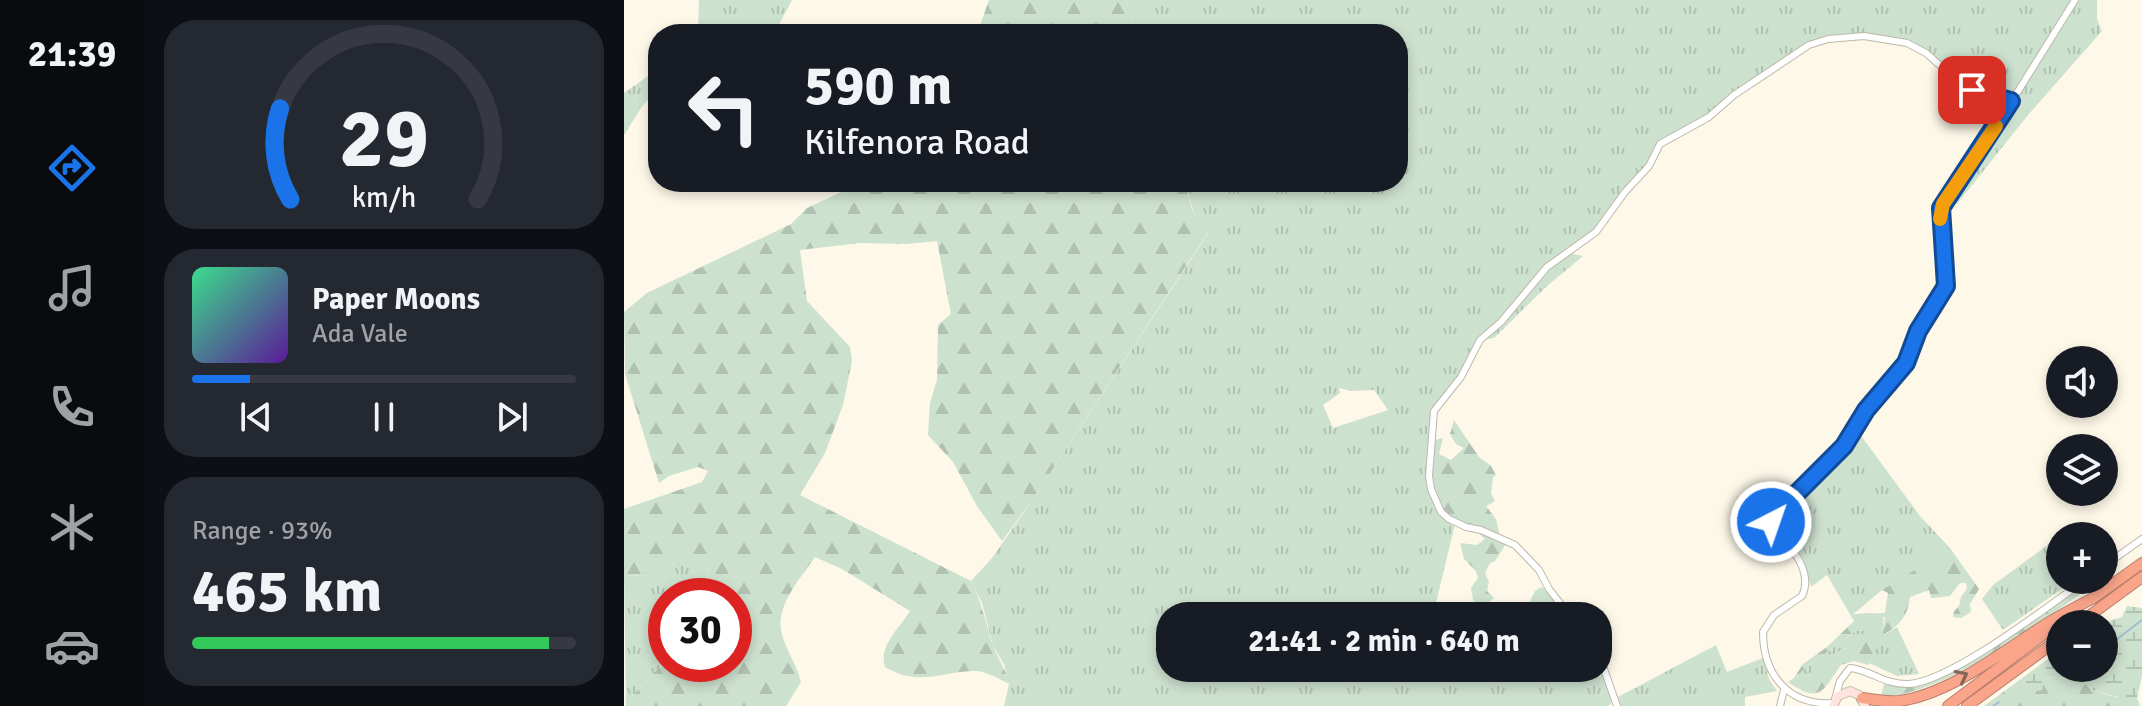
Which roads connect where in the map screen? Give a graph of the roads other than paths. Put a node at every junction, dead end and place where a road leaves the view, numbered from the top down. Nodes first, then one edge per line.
1 (2075, 0) edge
2 (2011, 101) junction
3 (2142, 539) edge
4 (2118, 556) edge
5 (2142, 563) edge
6 (2142, 577) edge
7 (2065, 594) edge
8 (2095, 597) junction
9 (1559, 602) edge
10 (2097, 610) edge
11 (2046, 648) edge
12 (1842, 677) junction
13 (1609, 682) edge
14 (1784, 690) junction
15 (1846, 692) junction
16 (1834, 702) edge
17 (1863, 702) edge
18 (1617, 706) edge
19 (1780, 706) edge
20 (1948, 706) edge
21 (1967, 706) edge

1 - 2 street
2 - 9 street
2 - 14 street
3 - 4 street
5 - 8 highway
6 - 10 highway
7 - 12 street
17 -> 8 highway
8 - 20 highway
11 - 21 highway
12 - 15 street
12 - 16 street
13 - 18 street
14 - 16 street
14 - 19 street
15 - 16 main road
15 - 17 main road

